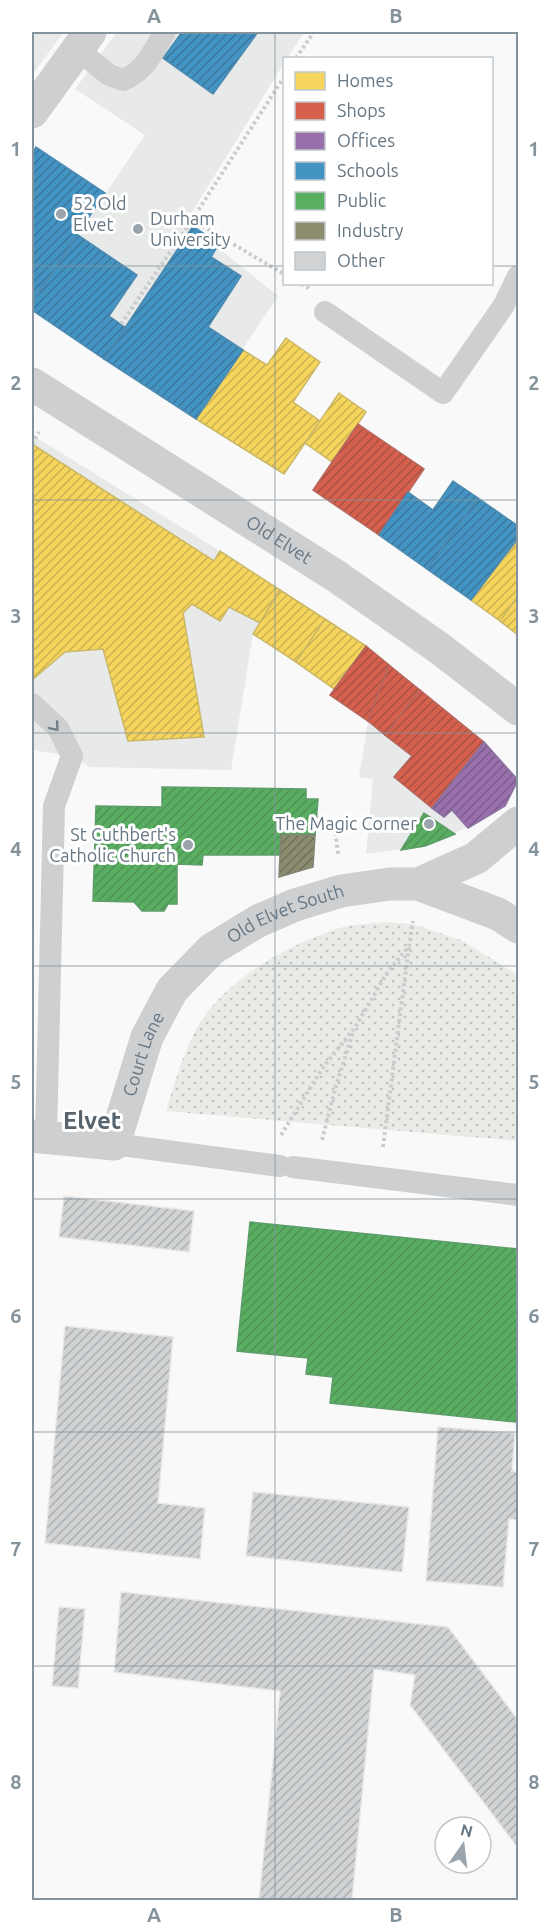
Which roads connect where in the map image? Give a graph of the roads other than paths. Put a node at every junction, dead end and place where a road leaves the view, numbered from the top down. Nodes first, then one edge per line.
1 (165, 32) edge
2 (83, 40) edge
3 (32, 112) edge
4 (519, 276) edge
5 (324, 312) dead end
6 (32, 384) edge
7 (32, 704) edge
8 (519, 709) edge
9 (519, 823) edge
10 (418, 884) junction
11 (519, 927) edge
12 (172, 990) joint
13 (39, 1136) edge
14 (114, 1144) junction
15 (519, 1195) edge

1 - 2 lane
2 - 3 street
4 - 5 lane
6 - 8 street, Old Elvet
7 -> 13 lane
9 - 10 street, Old Elvet South
10 - 11 street, Old Elvet South
10 - 12 street, Old Elvet South
12 - 14 street, Court Lane
13 - 14 street
14 - 15 lane

